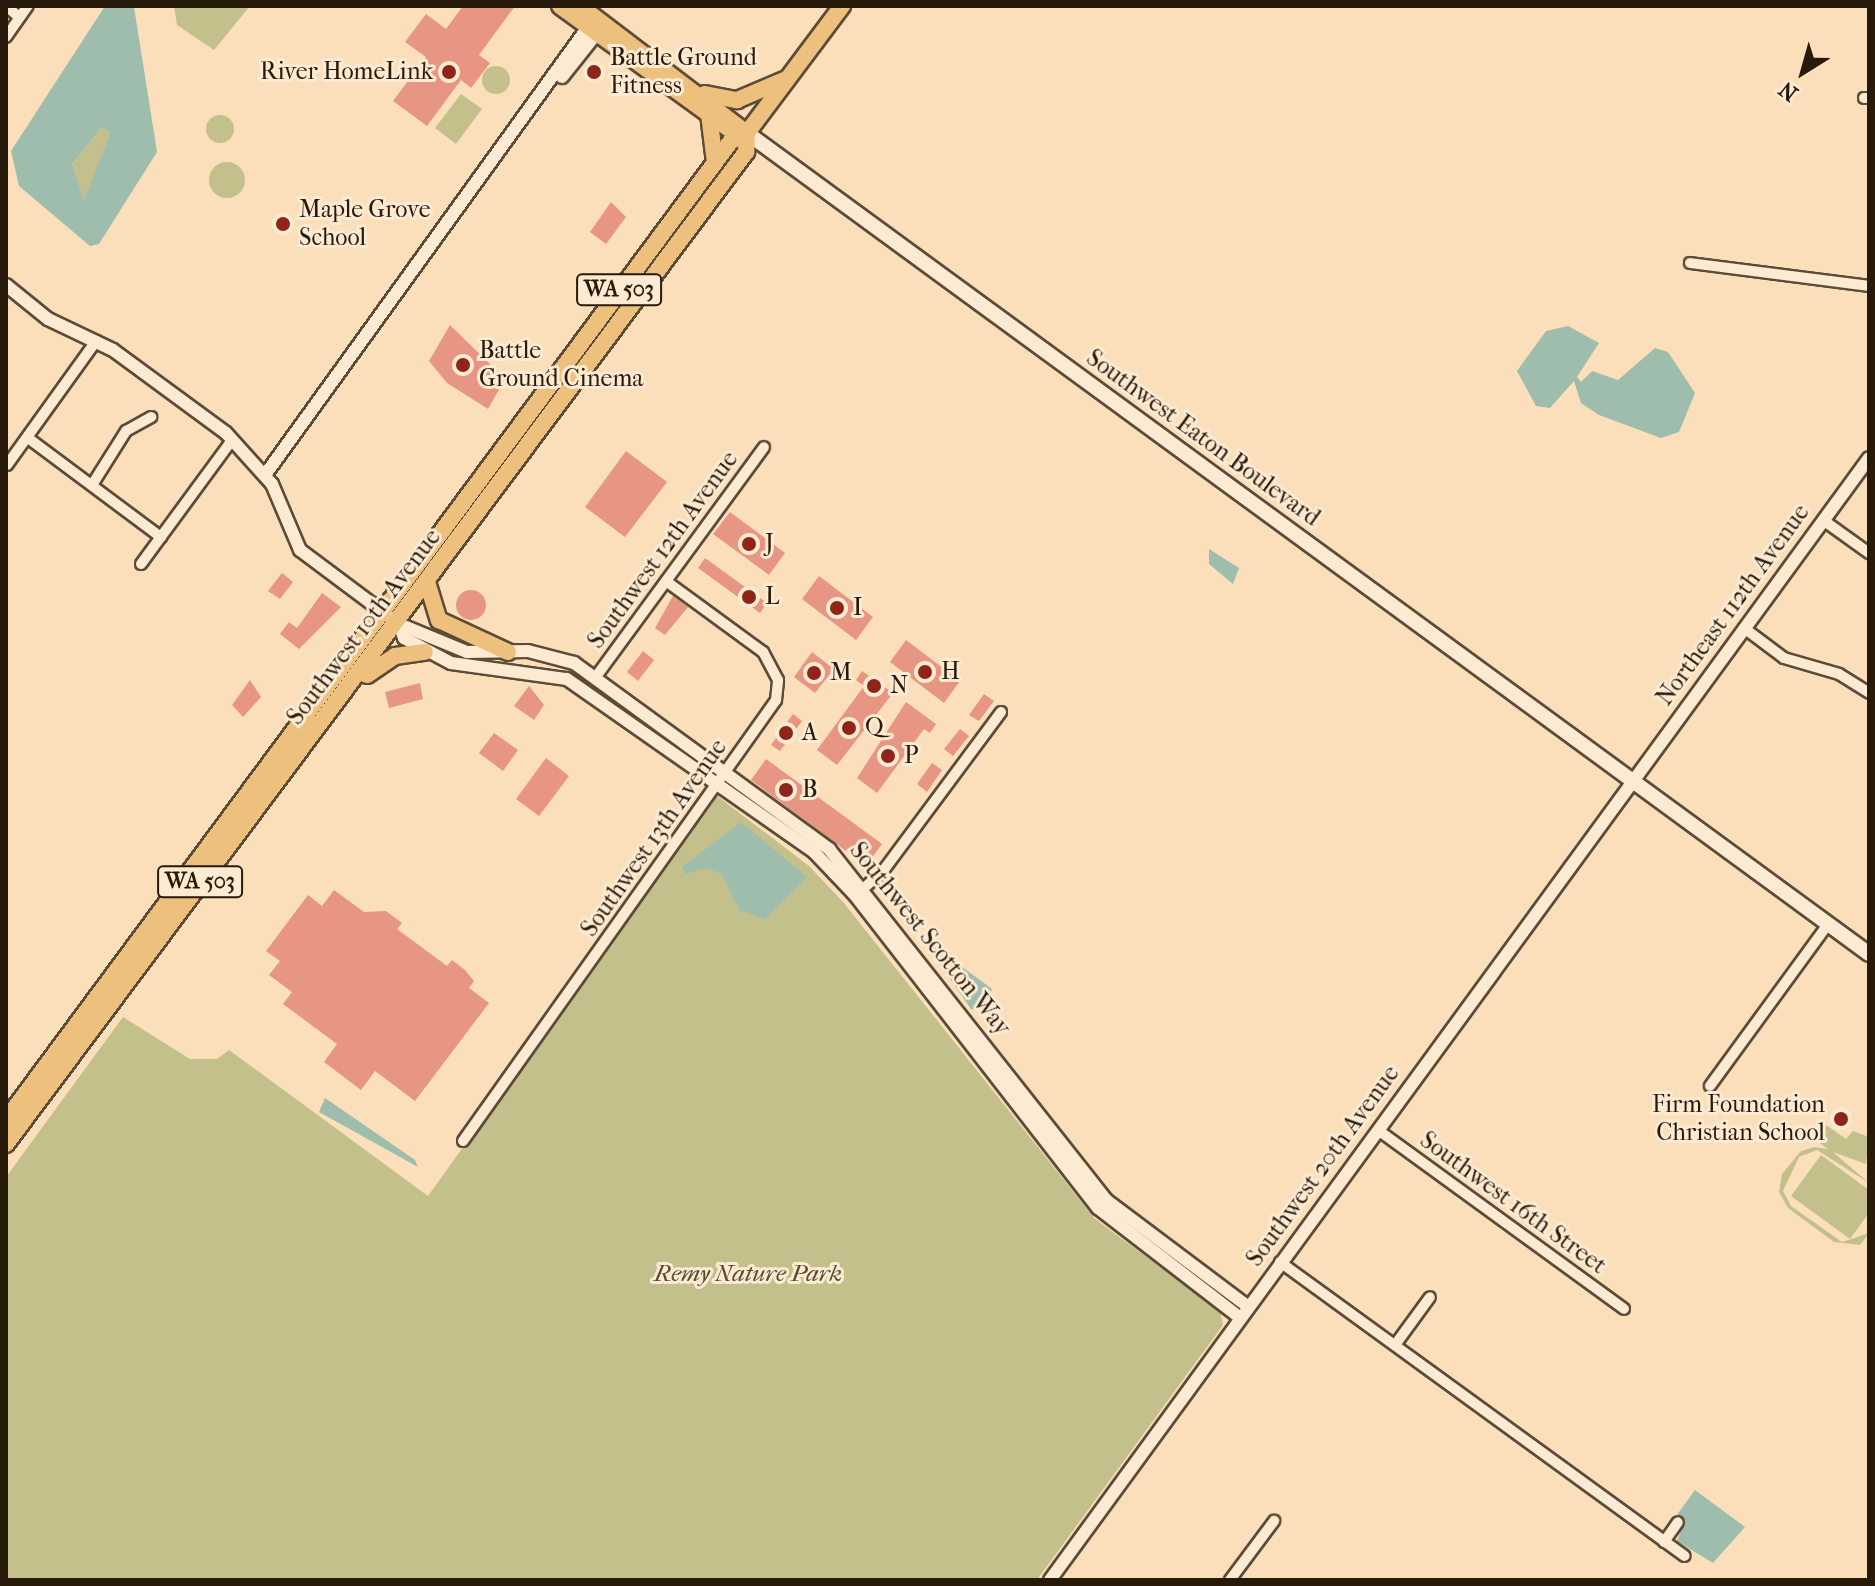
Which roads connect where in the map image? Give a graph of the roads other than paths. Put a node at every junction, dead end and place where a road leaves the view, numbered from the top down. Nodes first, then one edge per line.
1 (6, 6) edge
2 (28, 6) edge
3 (560, 6) edge
4 (580, 6) edge
5 (842, 6) edge
6 (19, 17) junction
7 (593, 30) junction
8 (6, 37) edge
9 (633, 43) junction
10 (789, 77) junction
11 (705, 94) junction
12 (709, 114) junction
13 (747, 133) junction
14 (715, 163) junction
15 (1690, 263) dead end
16 (6, 285) edge
17 (1869, 286) edge
18 (96, 341) junction
19 (151, 417) dead end
20 (28, 438) junction
21 (232, 440) junction
22 (764, 447) dead end
23 (1869, 458) edge
24 (7, 465) edge
25 (265, 475) junction
26 (92, 485) junction
27 (1823, 520) junction
28 (161, 537) junction
29 (1869, 553) edge
30 (141, 564) dead end
31 (666, 581) junction
32 (428, 585) junction
33 (381, 611) junction
34 (399, 624) junction
35 (1744, 628) junction
36 (425, 652) junction
37 (508, 652) junction
38 (595, 678) junction
39 (352, 685) junction
40 (1869, 693) edge
41 (1001, 712) dead end
42 (724, 772) junction
43 (1632, 779) junction
44 (717, 784) junction
45 (860, 891) junction
46 (1828, 924) junction
47 (1869, 954) edge
48 (1710, 1086) dead end
49 (6, 1120) edge
50 (1378, 1130) junction
51 (463, 1141) dead end
52 (6, 1144) edge
53 (1280, 1262) junction
54 (1430, 1297) dead end
55 (1624, 1309) dead end
56 (1243, 1312) junction
57 (1395, 1345) junction
58 (1274, 1521) dead end
59 (1678, 1522) dead end
60 (1664, 1542) junction
61 (1684, 1556) dead end
62 (1050, 1580) edge
63 (1230, 1580) edge

1 - 6 street
2 - 6 street
3 - 7 main road, Southwest Eaton Boulevard
4 - 9 main road, Southwest Eaton Boulevard
5 - 10 main road, Southwest 10th Avenue / WA 503
6 - 8 street
7 - 9 main road
7 - 12 main road, Southwest Eaton Boulevard
7 - 25 street
9 - 11 main road, Southwest Eaton Boulevard
10 - 11 main road
10 - 13 main road, Southwest 10th Avenue / WA 503
11 - 13 main road, Southwest Eaton Boulevard
12 - 13 main road, Southwest Eaton Boulevard
12 - 14 main road
13 - 14 main road, Southwest 10th Avenue / WA 503
13 - 32 main road, Southwest 10th Avenue / WA 503
13 - 43 main road, Southwest Eaton Boulevard
14 - 33 main road, Southwest 10th Avenue / WA 503
15 - 17 street
16 - 18 street, Southwest Scotton Way
18 - 20 street
18 - 21 street, Southwest Scotton Way
19 - 26 street
20 - 24 street
20 - 26 street
21 - 25 street, Southwest Scotton Way
21 - 28 street
22 - 31 street, Southwest 12th Avenue
23 - 27 street, Northeast 112th Avenue
25 - 33 street, Southwest Scotton Way
26 - 28 street
27 - 29 street
27 - 35 street, Northeast 112th Avenue
28 - 30 street
31 - 38 street, Southwest 12th Avenue
31 - 42 street, Southwest 13th Avenue
32 - 34 main road, Southwest 10th Avenue / WA 503
32 - 37 main road
33 - 34 street, Southwest Scotton Way
33 - 49 main road, Southwest 10th Avenue / WA 503
34 - 36 street, Southwest Scotton Way
34 - 37 street, Southwest Scotton Way
34 - 39 main road, Southwest 10th Avenue / WA 503
35 - 40 street
35 - 43 street, Northeast 112th Avenue
36 - 39 main road
36 - 44 street, Southwest Scotton Way
37 - 38 street, Southwest Scotton Way
38 - 42 street, Southwest Scotton Way
39 - 52 main road, Southwest 10th Avenue / WA 503
41 - 45 street
42 - 44 street, Southwest 13th Avenue
42 - 45 street, Southwest Scotton Way
43 - 46 main road, Southwest Eaton Boulevard
43 - 50 street, Southwest 20th Avenue
44 - 45 street, Southwest Scotton Way
44 - 51 street, Southwest 13th Avenue
45 - 56 street, Southwest Scotton Way
46 - 47 main road, Southwest Eaton Boulevard
46 - 48 street
50 - 53 street, Southwest 20th Avenue
50 - 55 street, Southwest 16th Street
53 - 56 street, Southwest 20th Avenue
53 - 57 street
54 - 57 street
56 - 62 street, Southwest 20th Avenue
57 - 60 street
58 - 63 street
59 - 60 street
60 - 61 street

